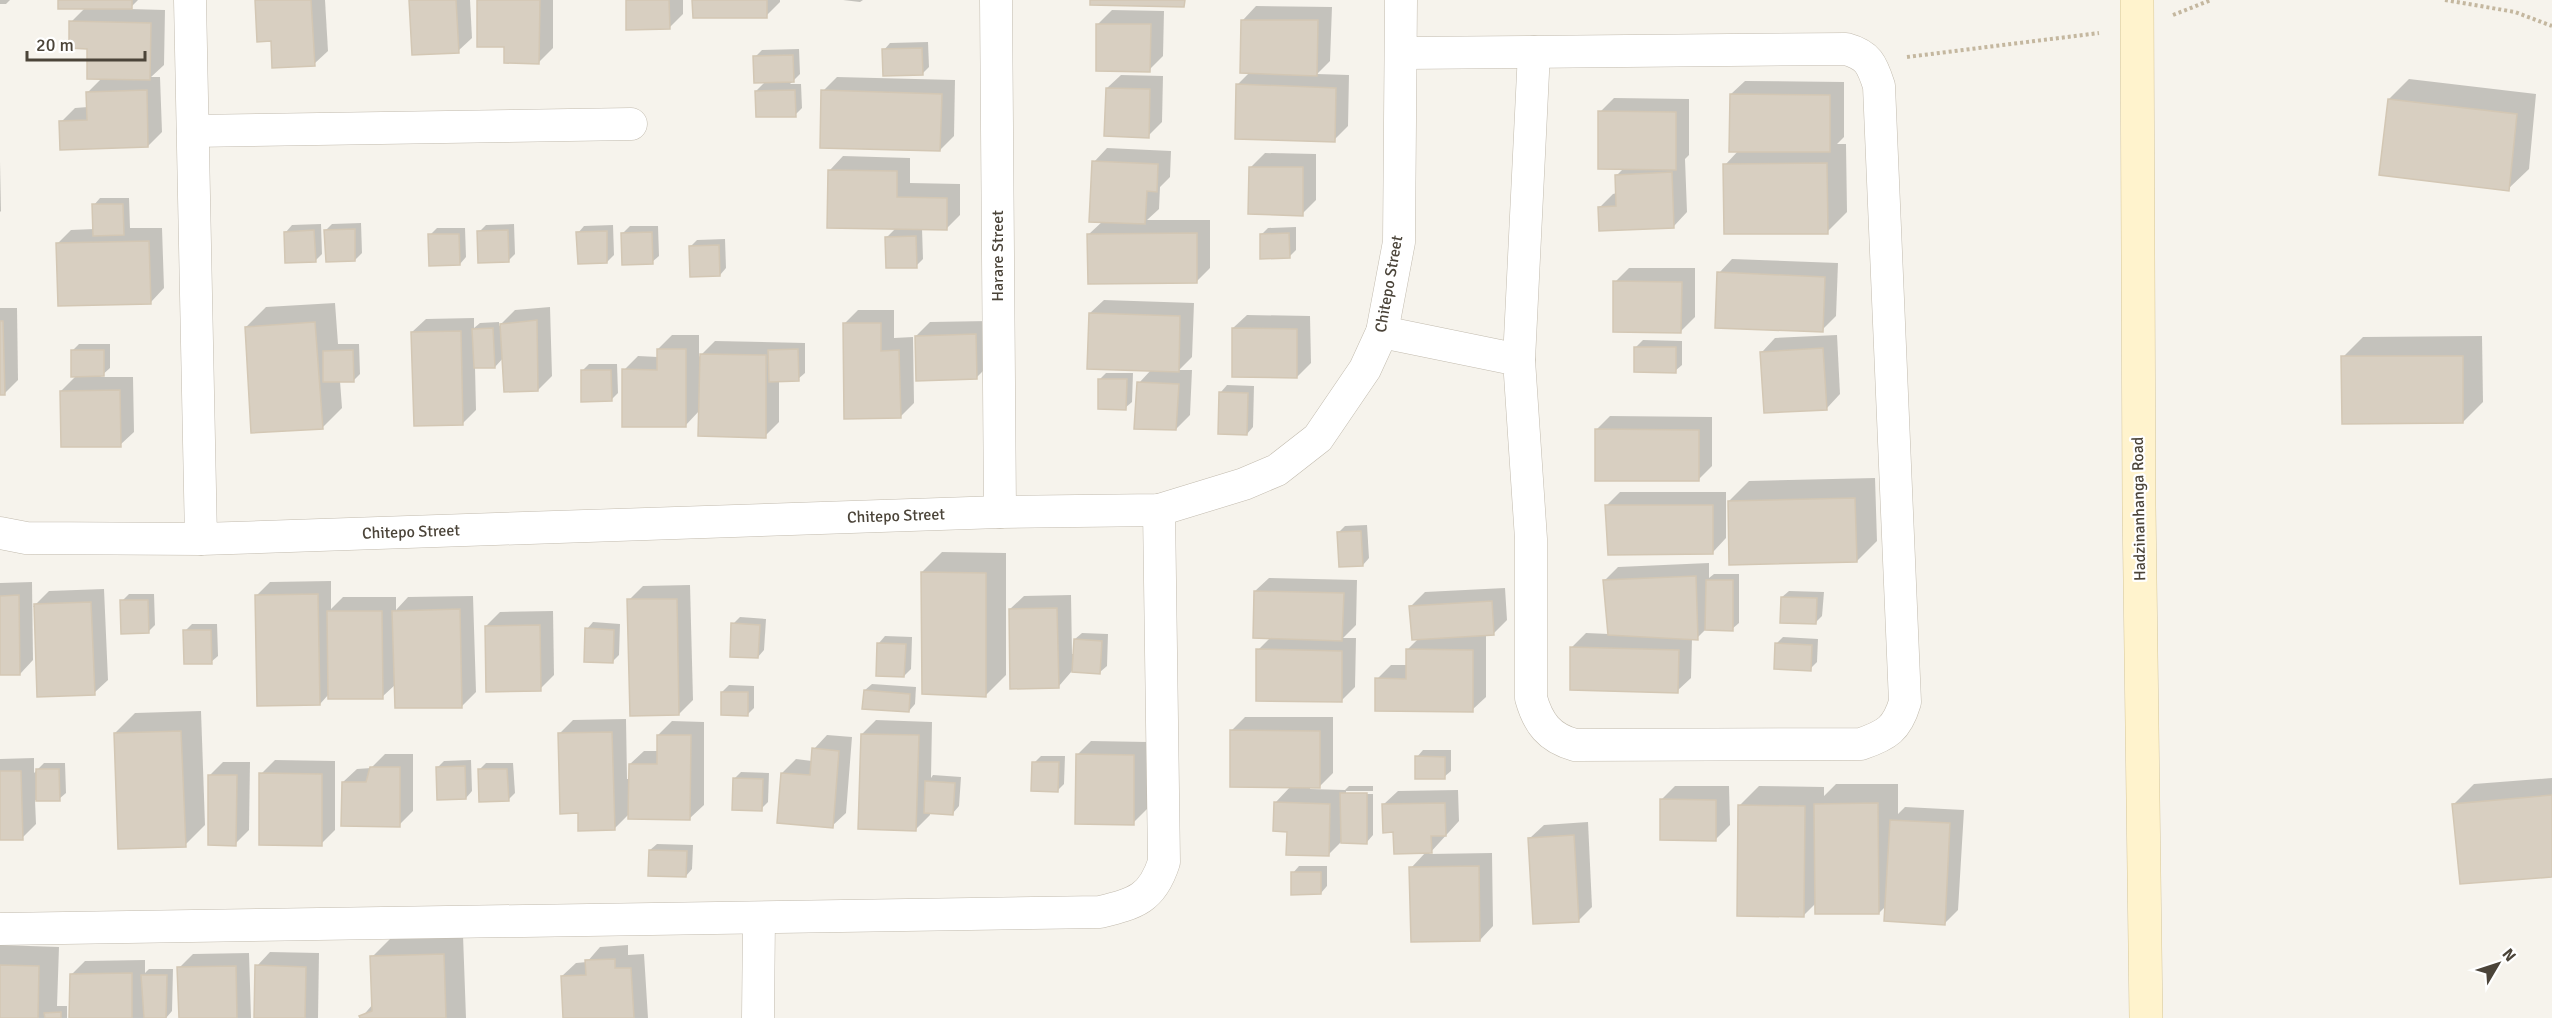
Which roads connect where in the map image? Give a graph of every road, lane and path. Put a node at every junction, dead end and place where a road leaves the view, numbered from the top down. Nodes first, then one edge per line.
1 (190, 0) edge
2 (996, 0) edge
3 (1401, 0) edge
4 (2211, 0) edge
5 (2445, 0) edge
6 (2136, 15) edge
7 (2552, 26) edge
8 (1534, 52) junction
9 (1402, 53) junction
10 (1875, 71) junction
11 (631, 124) dead end
12 (193, 131) junction
13 (1382, 332) junction
14 (1519, 360) junction
15 (1159, 510) junction
16 (1000, 512) junction
17 (0, 533) edge
18 (201, 539) junction
19 (759, 918) junction
20 (0, 929) edge
21 (758, 1018) edge
22 (2146, 1018) edge

1 - 12 street
2 - 16 street, Harare Street
3 - 9 street, Chitepo Street
4 - 6 path
5 - 7 path
6 - 10 path
6 - 22 street, Hadzinanhanga Road
8 - 9 street
8 - 10 street
8 - 14 street
9 - 13 street, Chitepo Street
10 - 14 street
11 - 12 street
12 - 18 street
13 - 14 street
13 - 15 street, Chitepo Street
15 - 16 street, Chitepo Street
15 - 19 street
16 - 18 street, Chitepo Street
17 - 18 street, Chitepo Street
19 - 20 street
19 - 21 street

